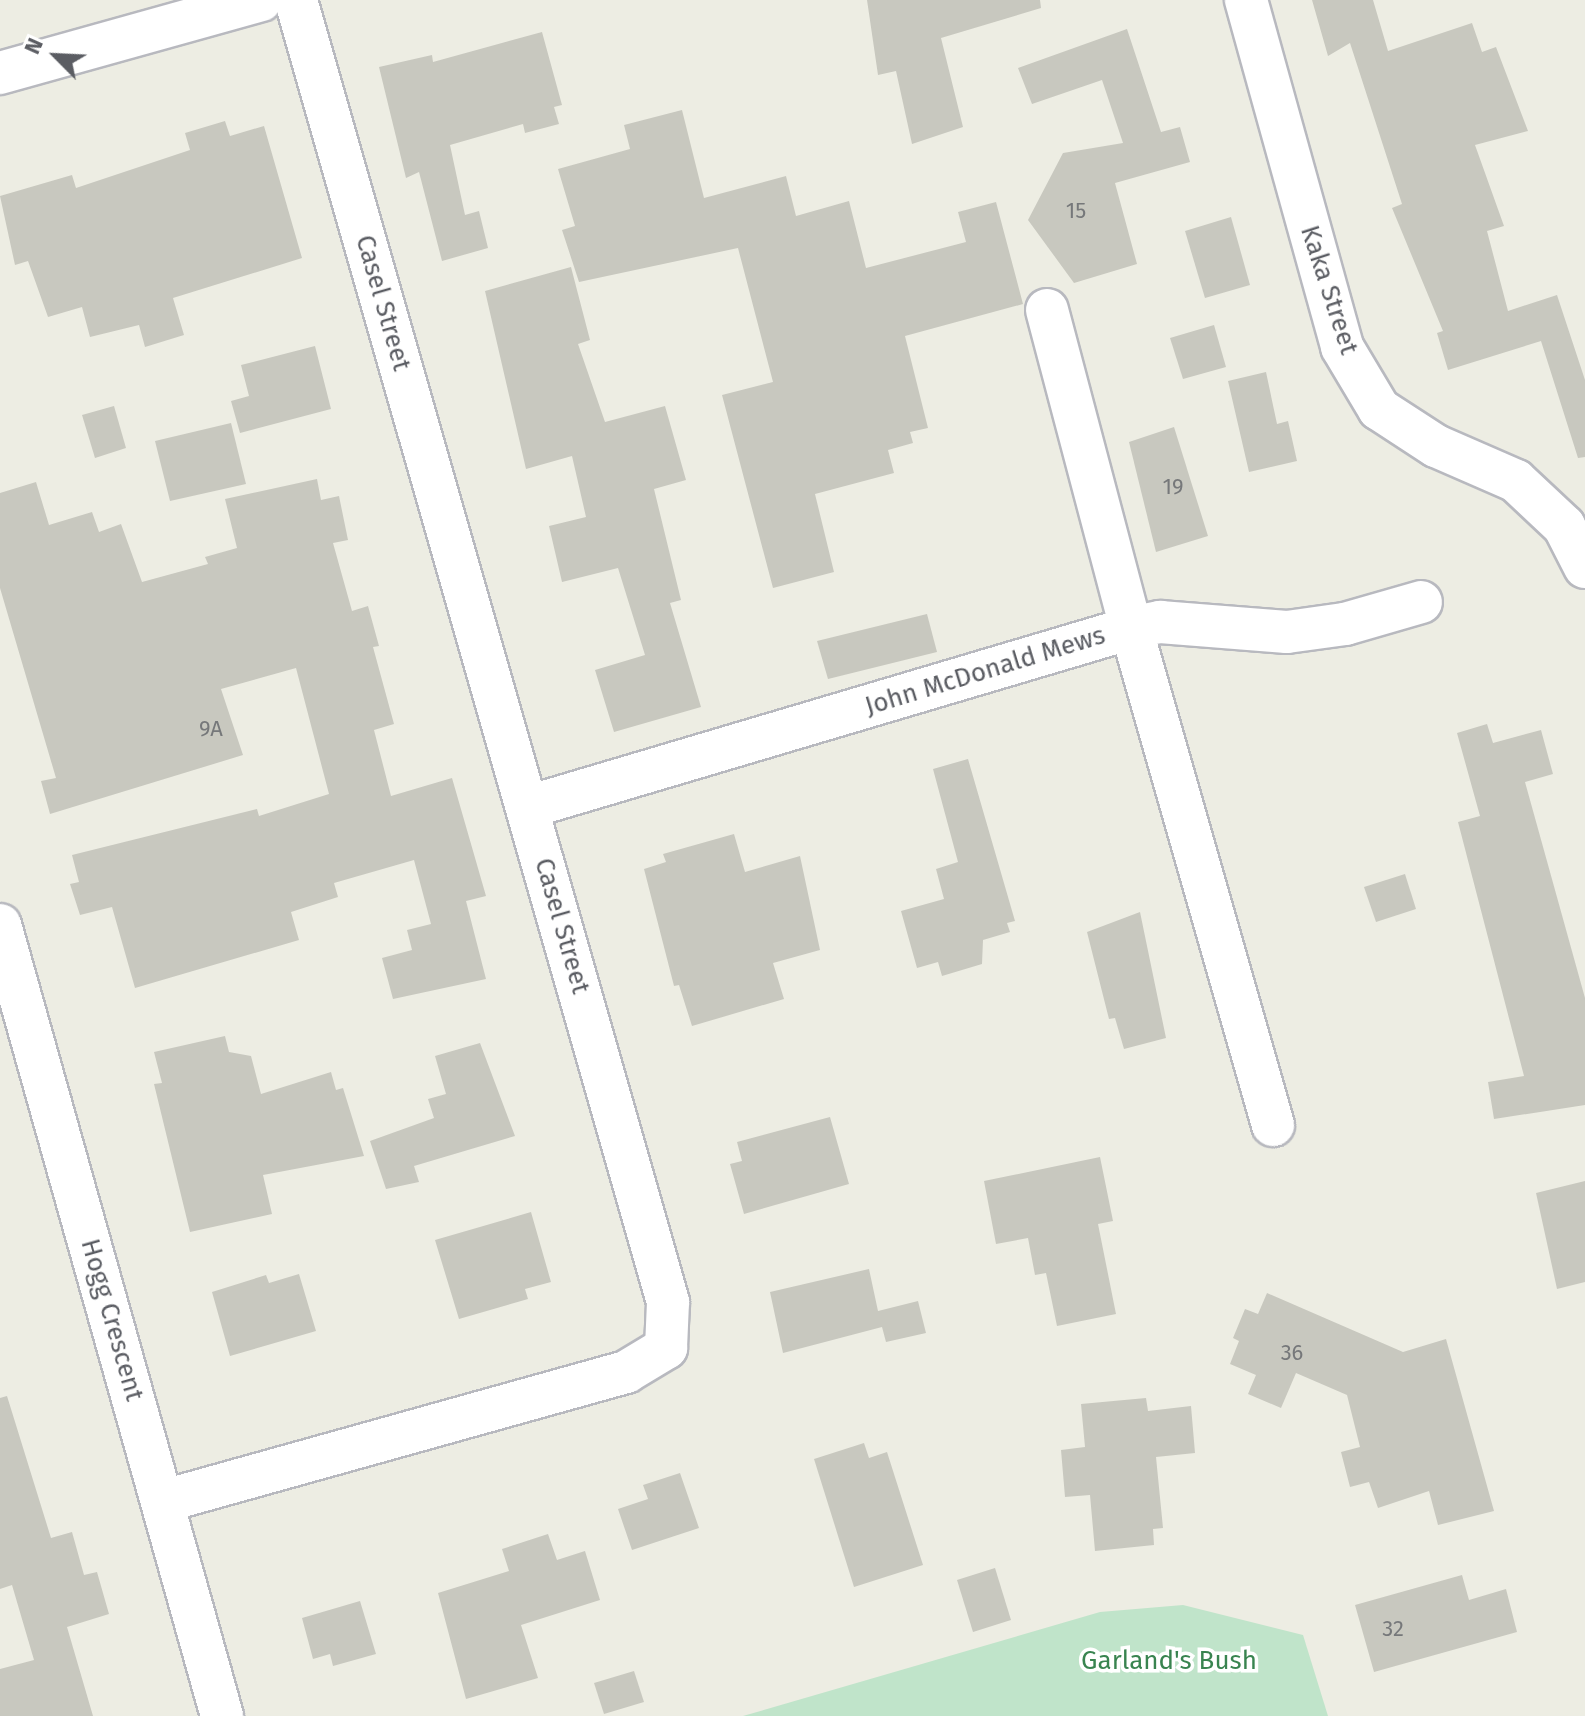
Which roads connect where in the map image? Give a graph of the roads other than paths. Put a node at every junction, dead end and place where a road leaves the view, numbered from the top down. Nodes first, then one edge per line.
1 (261, 0) edge
2 (296, 0) edge
3 (1246, 0) edge
4 (0, 73) edge
5 (1047, 310) dead end
6 (1585, 567) edge
7 (1421, 602) dead end
8 (1131, 628) junction
9 (528, 807) junction
10 (0, 925) edge
11 (1273, 1125) dead end
12 (164, 1501) junction
13 (222, 1716) edge

1 - 4 street
2 - 9 street, Casel Street
3 - 6 street, Kaka Street
5 - 8 street
7 - 8 street
8 - 9 street, John McDonald Mews
8 - 11 street, John McDonald Mews
9 - 12 street, Casel Street
10 - 12 street, Hogg Crescent
12 - 13 street, Hogg Crescent

